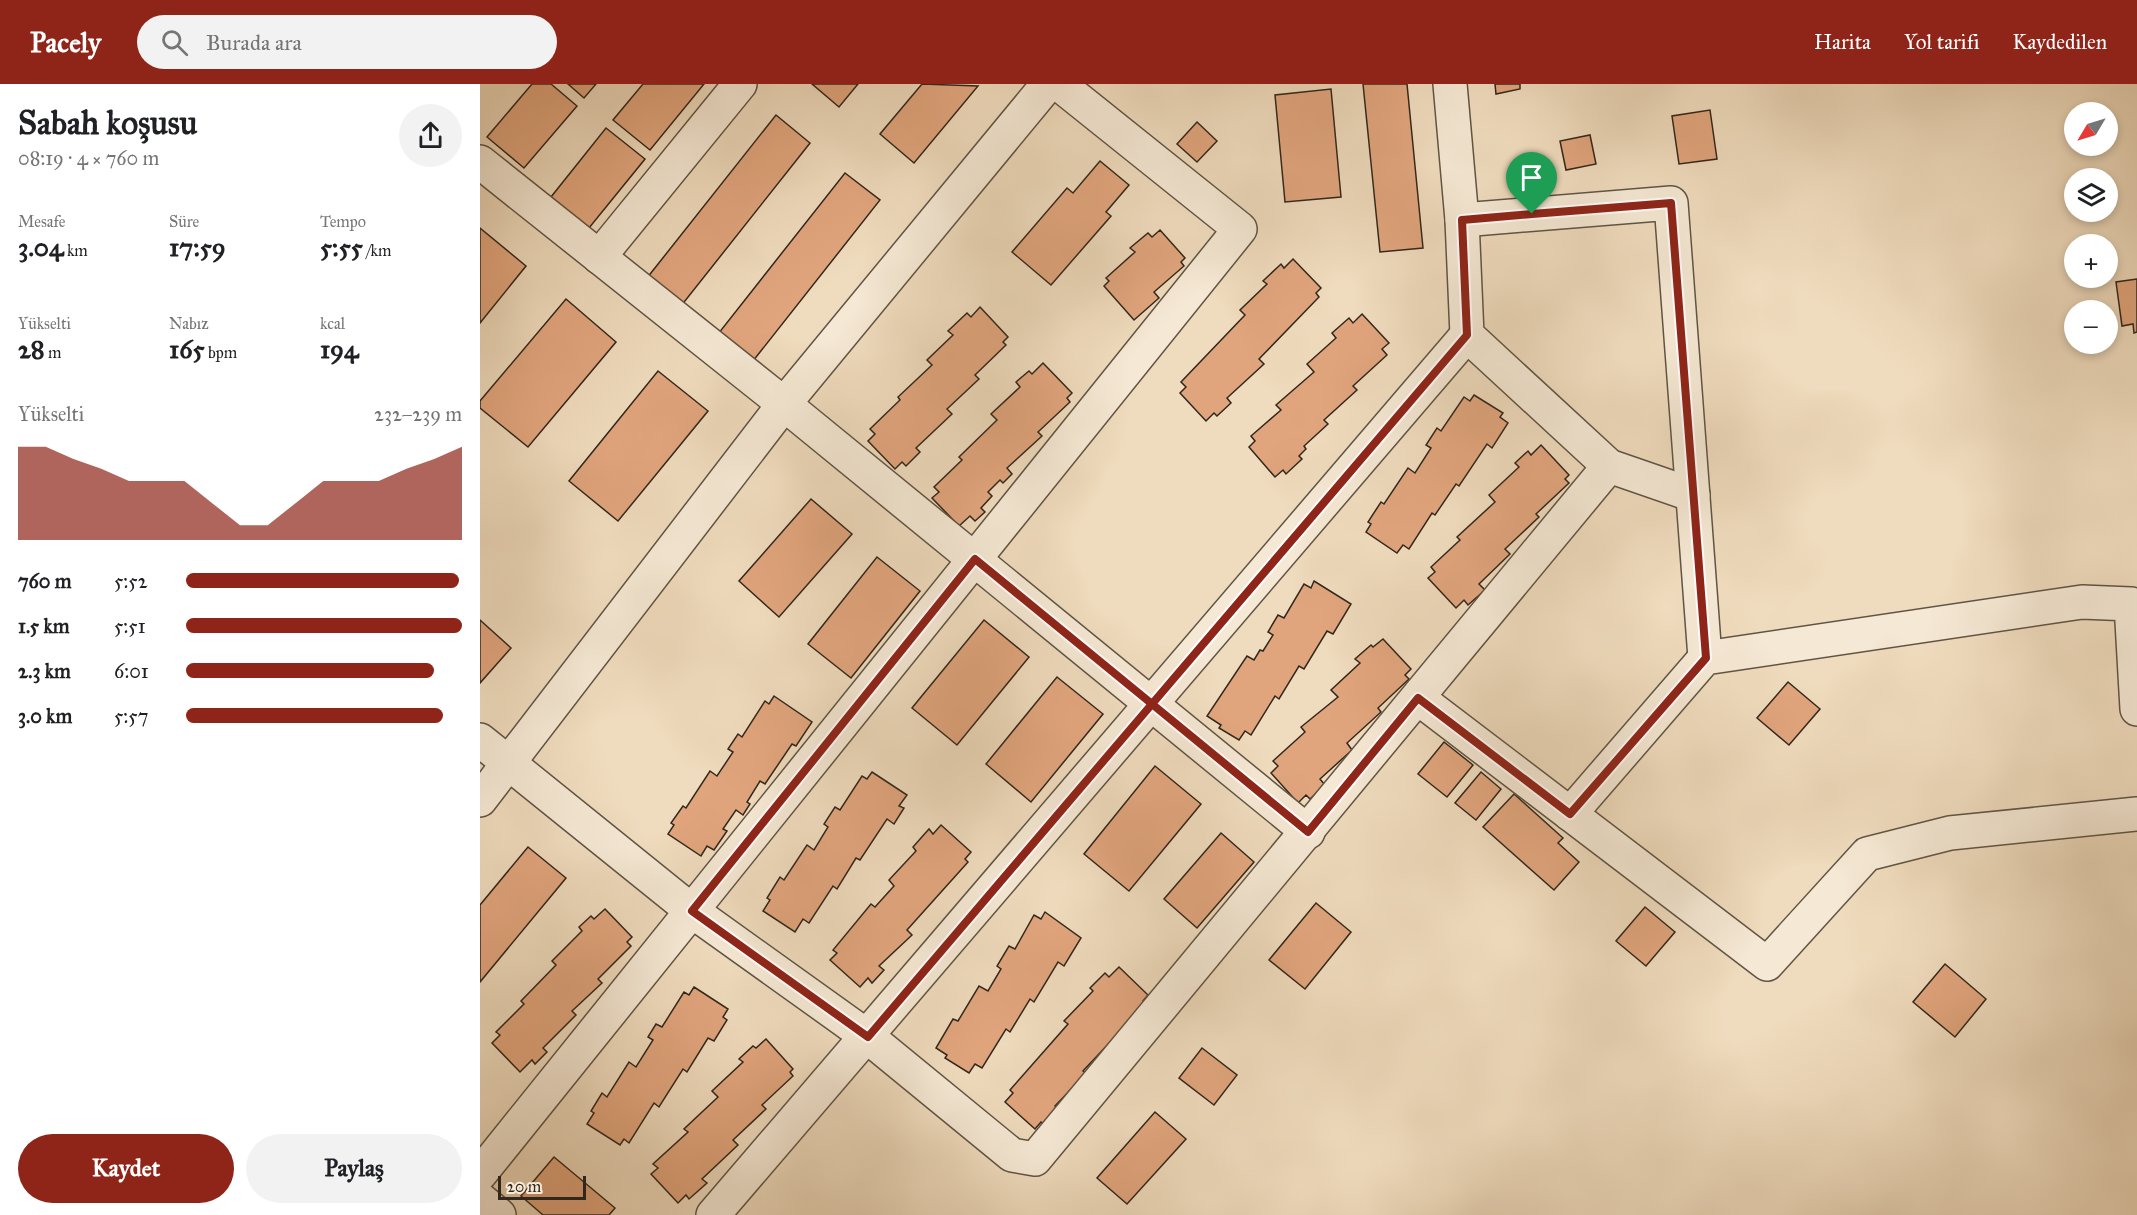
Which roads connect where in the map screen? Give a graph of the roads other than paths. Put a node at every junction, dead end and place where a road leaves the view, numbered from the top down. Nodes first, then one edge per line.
1 (740, 84) edge
2 (1048, 84) edge
3 (1059, 84) edge
4 (1450, 84) edge
5 (480, 162) edge
6 (1462, 220) junction
7 (600, 257) junction
8 (1467, 335) junction
9 (784, 404) junction
10 (1609, 466) junction
11 (1693, 495) junction
12 (975, 559) junction
13 (1706, 658) junction
14 (1418, 698) junction
15 (1152, 704) junction
16 (2137, 709) edge
17 (480, 740) edge
18 (508, 764) junction
19 (480, 800) edge
20 (1570, 814) junction
21 (2137, 814) edge
22 (1308, 832) junction
23 (692, 911) junction
24 (868, 1037) junction
25 (480, 1174) edge
26 (480, 1199) edge
27 (499, 1215) edge
28 (713, 1215) edge

1 - 7 street
2 - 9 street
3 - 12 street
4 - 6 street
5 - 7 street
6 - 8 street
6 - 11 street
7 - 9 street
8 - 10 street
8 - 15 street
9 - 12 street
9 - 18 street
10 - 11 street
10 - 14 street
11 - 13 street
12 - 15 street
12 - 23 street
13 - 16 street
13 - 20 street
14 - 20 street
14 - 22 street
15 - 22 street
15 - 24 street
17 - 18 street
18 - 19 street
18 - 23 street
20 - 21 street
22 - 24 street
23 - 24 street
23 - 25 street
24 - 28 street
26 - 27 street

